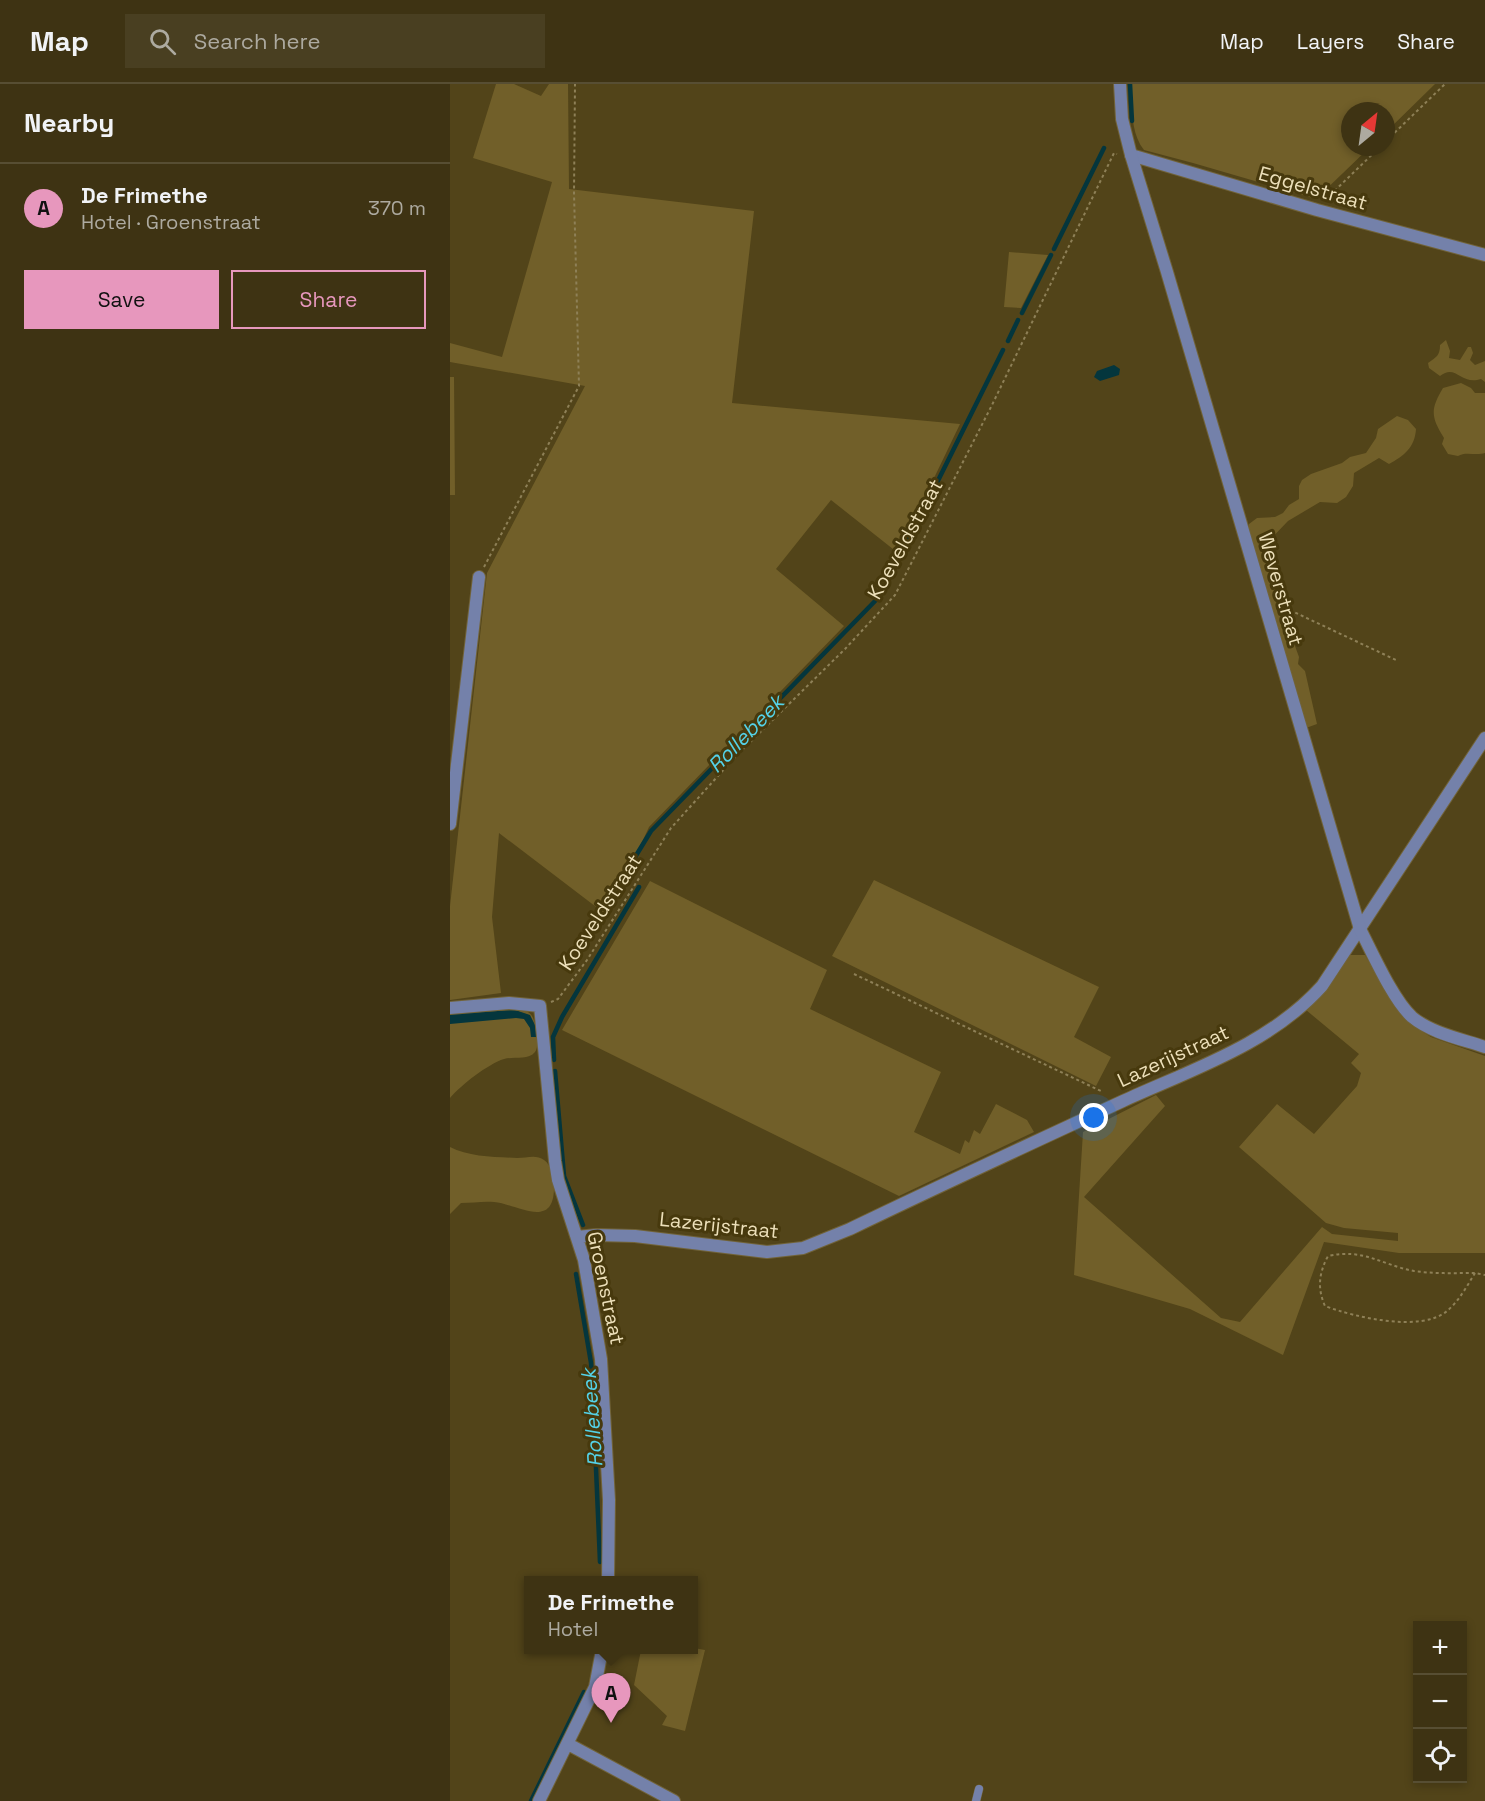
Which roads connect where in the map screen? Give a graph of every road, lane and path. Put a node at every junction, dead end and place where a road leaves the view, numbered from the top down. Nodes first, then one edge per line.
1 (574, 84) edge
2 (1120, 84) edge
3 (1445, 84) edge
4 (1395, 132) edge
5 (1131, 155) junction
6 (1370, 156) edge
7 (1317, 210) junction
8 (1485, 255) edge
9 (479, 577) joint
10 (1263, 598) junction
11 (1396, 660) dead end
12 (1485, 738) edge
13 (450, 824) edge
14 (1360, 929) junction
15 (854, 974) dead end
16 (540, 1006) junction
17 (450, 1008) edge
18 (1485, 1047) edge
19 (1103, 1092) dead end
20 (577, 1237) junction
21 (1475, 1273) junction
22 (1485, 1275) edge
23 (608, 1576) edge
24 (601, 1654) edge
25 (568, 1744) junction
26 (979, 1789) dead end
27 (539, 1801) edge
28 (674, 1801) edge
29 (976, 1801) edge

1 - 9 path
2 - 5 street, Weverstraat
3 - 4 path
5 - 7 street, Eggelstraat
5 - 10 street, Weverstraat
5 - 16 path, Koeveldstraat
6 - 7 path
7 - 8 street, Eggelstraat
9 - 13 street
10 - 11 path
10 - 14 street, Weverstraat
12 - 14 street, Lazerijstraat
14 - 18 street, Weverstraat
14 - 20 street, Lazerijstraat
15 - 19 path
16 - 17 street
16 - 20 street, Groenstraat
20 - 23 street, Groenstraat
21 - 21 path
21 - 22 path
24 - 25 street
25 - 27 street
25 - 28 street
26 - 29 lane

